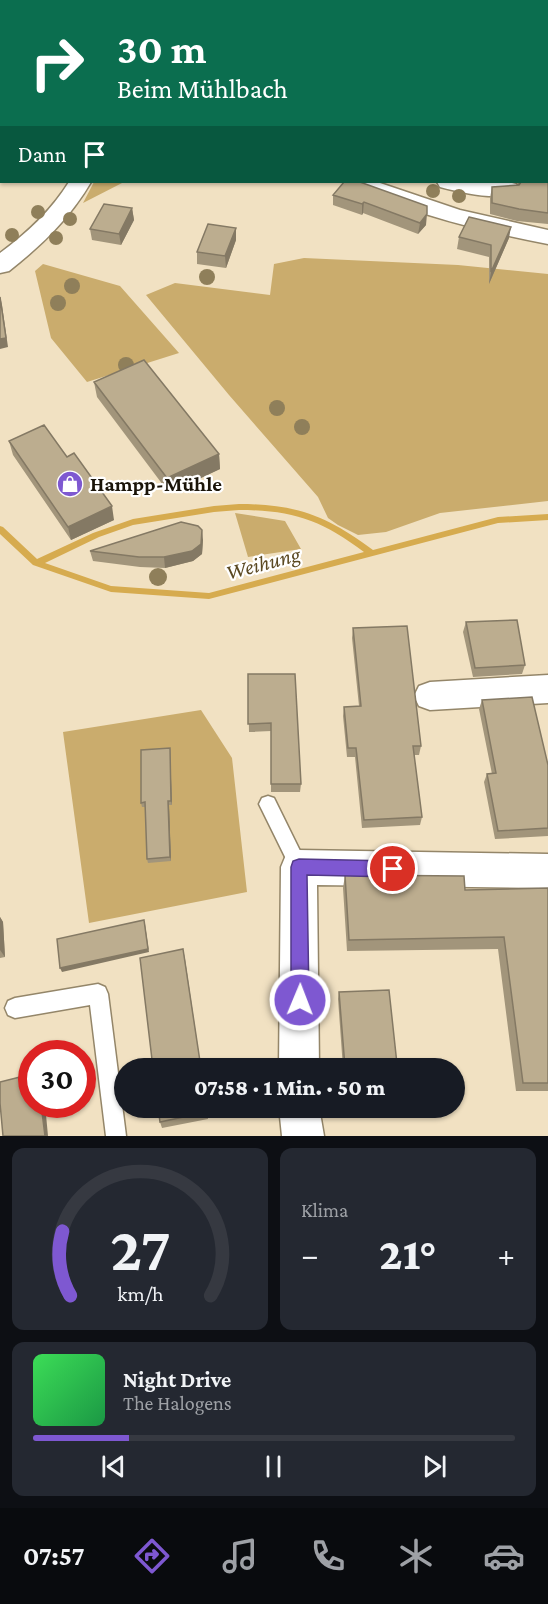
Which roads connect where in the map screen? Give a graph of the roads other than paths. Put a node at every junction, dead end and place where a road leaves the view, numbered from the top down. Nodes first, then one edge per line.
1 (79, 183) edge
2 (362, 183) edge
3 (452, 183) edge
4 (508, 189) edge
5 (548, 237) edge
6 (0, 265) edge
7 (548, 689) edge
8 (430, 696) dead end
9 (268, 804) dead end
10 (299, 867) junction
11 (548, 871) edge
12 (15, 1008) dead end
13 (299, 1058) edge
14 (301, 1118) edge
15 (116, 1136) edge
16 (303, 1136) edge

1 - 6 street
2 - 5 street
3 - 4 street
7 - 8 street
9 - 10 lane
10 - 11 street
10 - 13 street
12 - 15 lane
14 - 16 street

